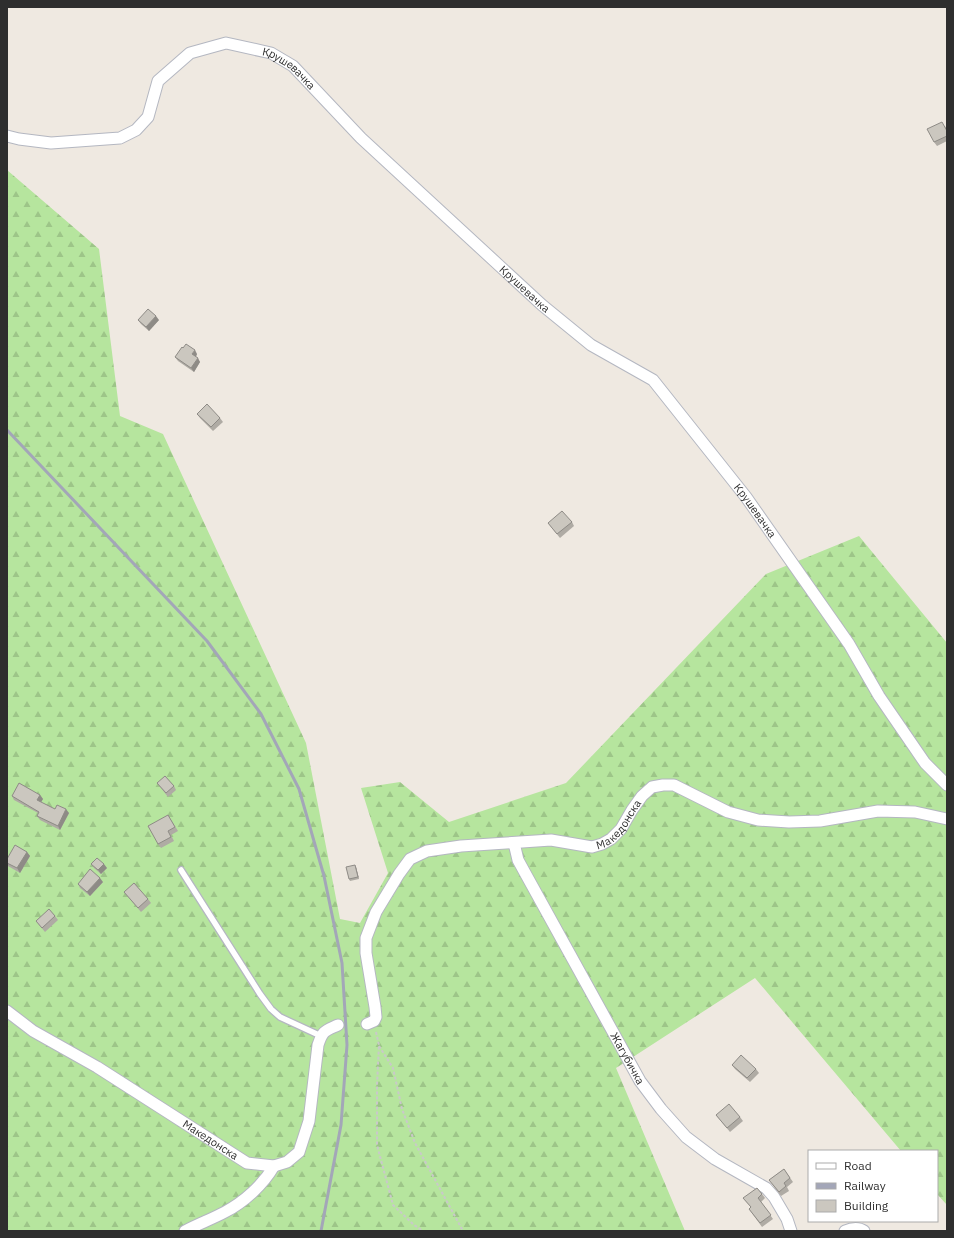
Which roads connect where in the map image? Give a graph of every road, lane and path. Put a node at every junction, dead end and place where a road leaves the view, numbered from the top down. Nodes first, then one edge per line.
1 (7, 136) edge
2 (947, 785) edge
3 (947, 819) edge
4 (514, 843) junction
5 (182, 870) dead end
6 (7, 1012) edge
7 (370, 1023) joint
8 (338, 1025) dead end
9 (321, 1036) junction
10 (379, 1045) junction
11 (274, 1166) junction
12 (185, 1231) edge
13 (423, 1231) edge
14 (463, 1231) edge
15 (791, 1231) edge
16 (846, 1231) edge
17 (864, 1231) edge

1 - 2 street, Крушевачка
3 - 4 street, Македонска
4 - 7 street, Македонска
4 - 15 street, Жагубичка
5 - 9 lane
6 - 11 street, Македонска
7 - 10 path
8 - 9 street
9 - 11 street
10 - 13 path
10 - 14 path
11 - 12 street
16 - 17 street

